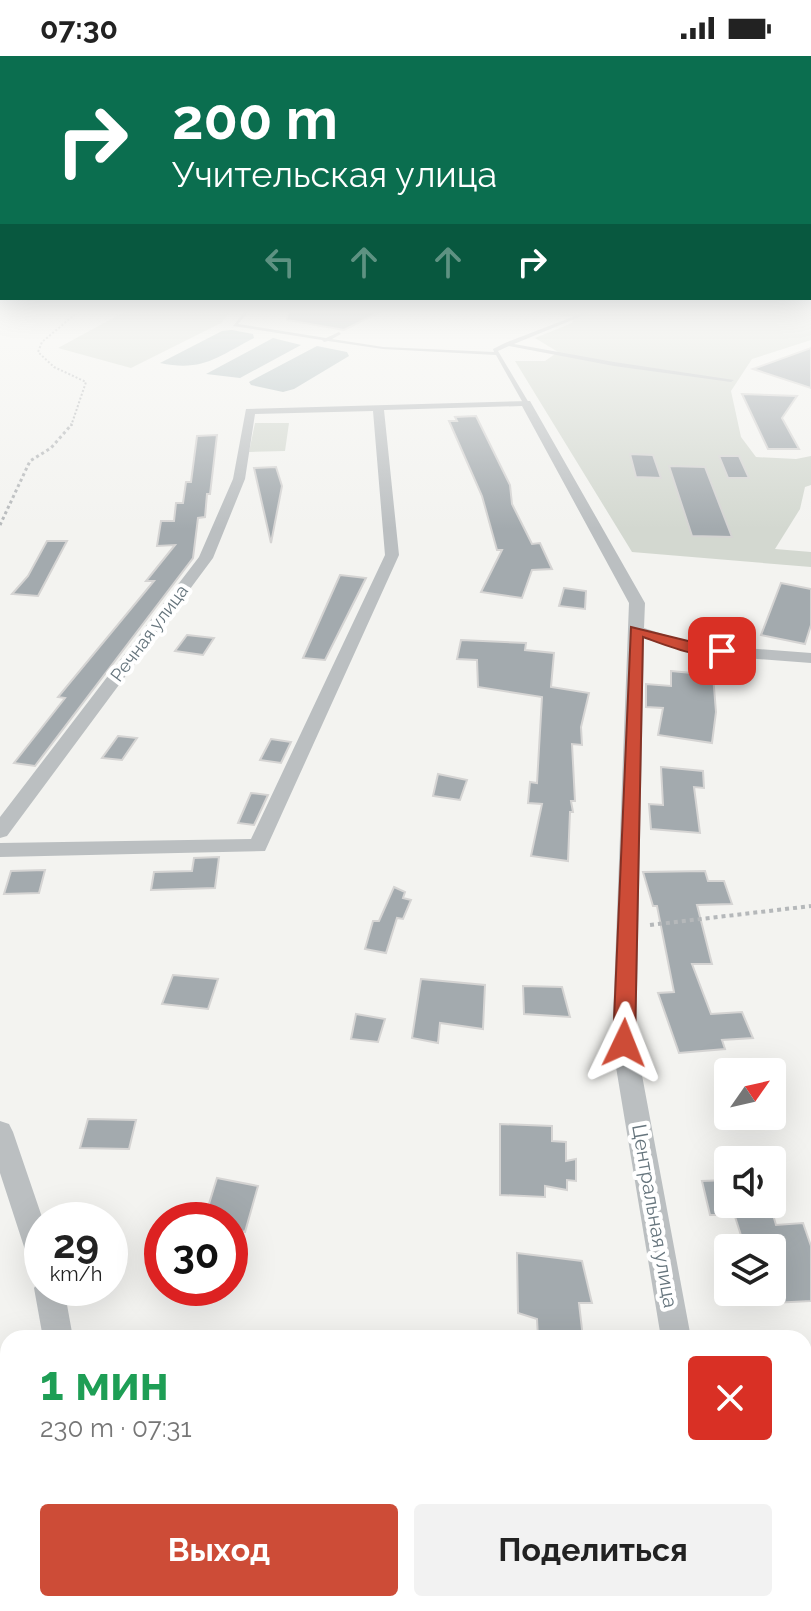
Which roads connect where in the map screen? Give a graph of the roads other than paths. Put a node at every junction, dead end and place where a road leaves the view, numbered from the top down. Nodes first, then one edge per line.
1 (514, 384) edge
2 (526, 403) junction
3 (378, 408) junction
4 (636, 630) junction
5 (811, 658) edge
6 (0, 831) edge
7 (0, 850) edge
8 (0, 1132) edge
9 (24, 1205) edge
10 (52, 1306) edge
11 (57, 1330) edge
12 (675, 1330) edge

1 - 2 lane
2 - 3 street
2 - 4 street, Центральная улица
3 - 6 street, Речная улица
3 - 7 street
4 - 5 street
4 - 12 street, Центральная улица
8 - 9 street
10 - 11 street

